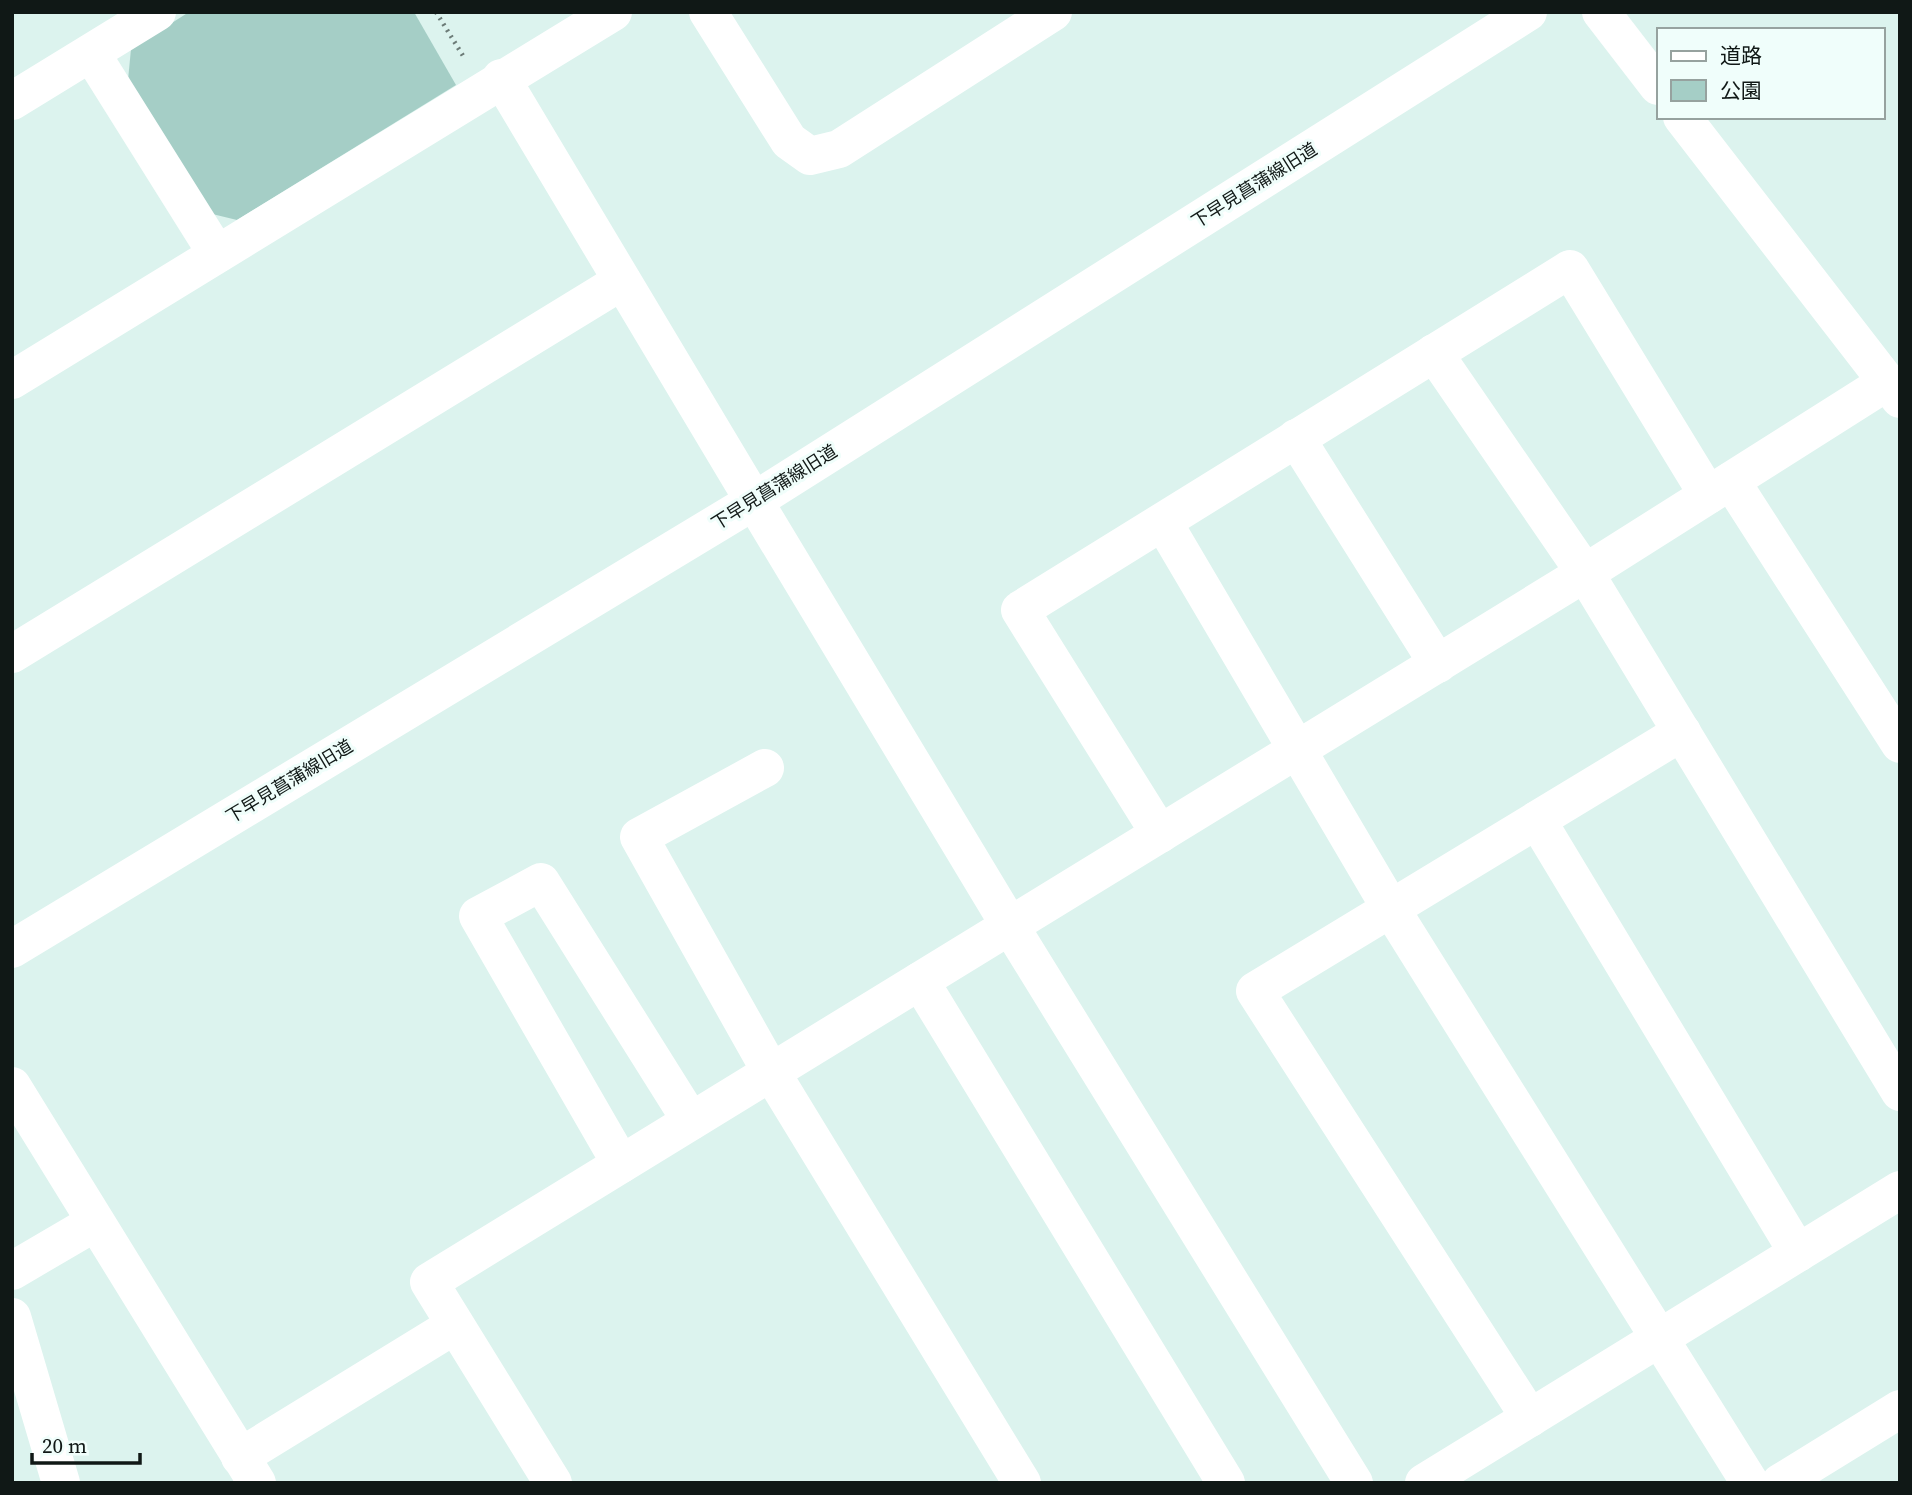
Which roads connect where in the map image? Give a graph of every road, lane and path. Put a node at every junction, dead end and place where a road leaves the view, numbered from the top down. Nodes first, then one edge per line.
1 (158, 12) edge
2 (436, 12) edge
3 (613, 12) edge
4 (708, 12) edge
5 (1053, 12) edge
6 (1528, 12) edge
7 (1601, 12) edge
8 (91, 53) junction
9 (467, 62) dead end
10 (501, 78) junction
11 (1657, 85) edge
12 (12, 101) edge
13 (1684, 119) edge
14 (217, 254) junction
15 (622, 281) junction
16 (1434, 353) junction
17 (12, 380) edge
18 (1893, 390) edge
19 (1296, 439) junction
20 (1720, 488) junction
21 (754, 501) junction
22 (1163, 522) junction
23 (1585, 573) junction
24 (12, 654) edge
25 (1438, 664) junction
26 (1682, 732) junction
27 (1900, 744) edge
28 (1297, 750) junction
29 (765, 768) dead end
30 (1537, 820) junction
31 (1160, 834) junction
32 (1391, 909) junction
33 (1010, 926) junction
34 (12, 949) edge
35 (920, 981) junction
36 (771, 1072) junction
37 (12, 1086) edge
38 (1900, 1092) edge
39 (691, 1121) junction
40 (621, 1164) junction
41 (1900, 1190) edge
42 (94, 1223) junction
43 (1798, 1253) junction
44 (12, 1271) edge
45 (12, 1317) edge
46 (456, 1325) junction
47 (1661, 1338) junction
48 (1900, 1409) edge
49 (1530, 1418) junction
50 (248, 1470) edge
51 (61, 1483) edge
52 (554, 1483) edge
53 (1022, 1483) edge
54 (1226, 1483) edge
55 (1354, 1483) edge
56 (1424, 1483) edge
57 (1750, 1483) edge
58 (1780, 1483) edge

1 - 8 street
2 - 9 path
3 - 10 street
4 - 5 street
6 - 21 street, 下早見菖蒲線旧道
7 - 11 street
8 - 12 street
8 - 14 street
10 - 14 street
10 - 15 street
13 - 18 street
14 - 17 street
15 - 21 street
15 - 24 street
16 - 19 street
16 - 20 street
16 - 23 street
18 - 20 street
19 - 22 street
19 - 25 street
20 - 23 street
20 - 27 street
21 - 33 street
21 - 34 street, 下早見菖蒲線旧道
22 - 28 street
22 - 31 street
23 - 25 street
23 - 26 street
25 - 28 street
26 - 30 street
26 - 38 street
28 - 31 street
28 - 32 street
29 - 36 street
30 - 32 street
30 - 43 street
31 - 33 street
32 - 47 street
32 - 49 street
33 - 35 street
33 - 55 street
35 - 36 street
35 - 54 street
36 - 39 street
36 - 53 street
37 - 42 street
39 - 40 street
39 - 40 street
40 - 46 street
41 - 43 street
42 - 44 street
42 - 50 street
43 - 47 street
45 - 51 street
46 - 50 street
46 - 52 street
47 - 49 street
47 - 57 street
48 - 58 street
49 - 56 street

